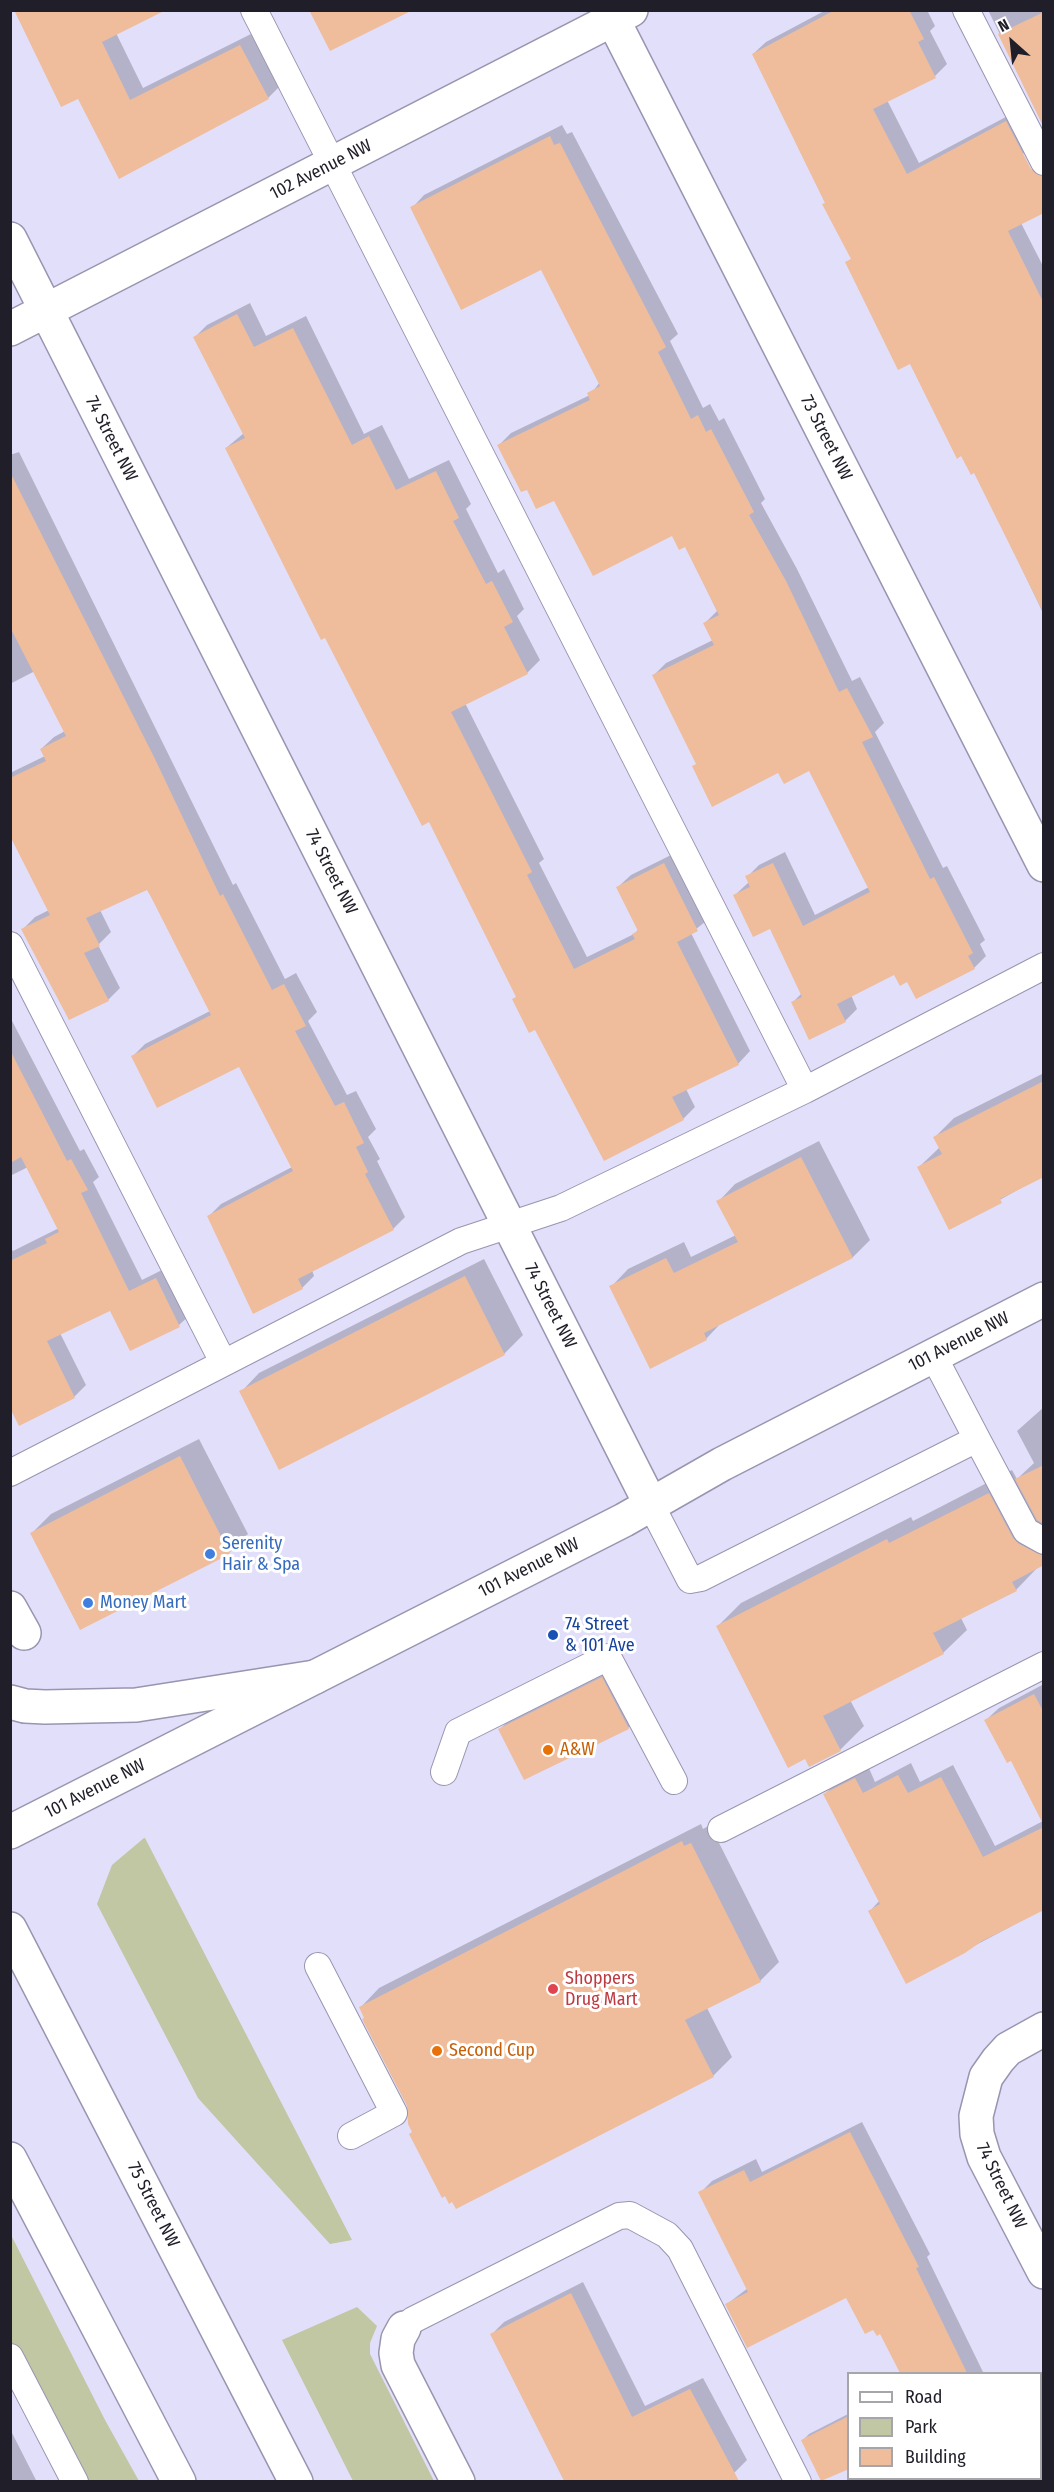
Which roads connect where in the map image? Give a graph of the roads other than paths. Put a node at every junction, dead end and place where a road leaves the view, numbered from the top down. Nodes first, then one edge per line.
1 (254, 10) edge
2 (966, 10) edge
3 (618, 13) edge
4 (1044, 162) edge
5 (332, 165) junction
6 (10, 239) edge
7 (46, 310) junction
8 (10, 329) edge
9 (1044, 865) edge
10 (10, 945) edge
11 (1044, 966) edge
12 (804, 1090) junction
13 (510, 1226) junction
14 (1044, 1299) edge
15 (933, 1355) junction
16 (223, 1362) junction
17 (976, 1439) junction
18 (10, 1473) edge
19 (651, 1505) junction
20 (1044, 1541) edge
21 (1044, 1665) edge
22 (315, 1677) junction
23 (10, 1702) edge
24 (444, 1772) dead end
25 (674, 1781) dead end
26 (721, 1829) dead end
27 (10, 1832) edge
28 (10, 1929) edge
29 (318, 1966) dead end
30 (1044, 2029) edge
31 (351, 2136) dead end
32 (10, 2159) edge
33 (21, 2188) edge
34 (1044, 2272) edge
35 (404, 2328) joint
36 (10, 2357) edge
37 (75, 2481) edge
38 (179, 2481) edge
39 (296, 2481) edge
40 (458, 2481) edge
41 (798, 2481) edge

1 - 5 lane
2 - 4 lane
3 - 5 street, 102 Avenue NW
3 - 9 street, 73 Street NW
5 - 7 street, 102 Avenue NW
5 - 12 lane
6 - 7 street, 74 Street NW
7 - 8 street, 102 Avenue NW
7 - 13 street, 74 Street NW
10 - 16 lane
11 - 12 lane
12 - 13 lane
13 - 16 lane
13 - 19 street, 74 Street NW
14 - 15 street, 101 Avenue NW
15 - 17 lane
15 - 19 street, 101 Avenue NW
16 - 18 lane
17 - 19 lane
17 - 20 lane
19 - 22 street, 101 Avenue NW
21 - 26 lane
22 - 23 street
22 - 27 street, 101 Avenue NW
24 - 25 lane
28 - 39 street, 75 Street NW
29 - 31 lane
30 - 34 street, 74 Street NW
32 - 33 street
33 - 38 street
35 - 40 street
35 - 41 lane
36 - 37 lane

